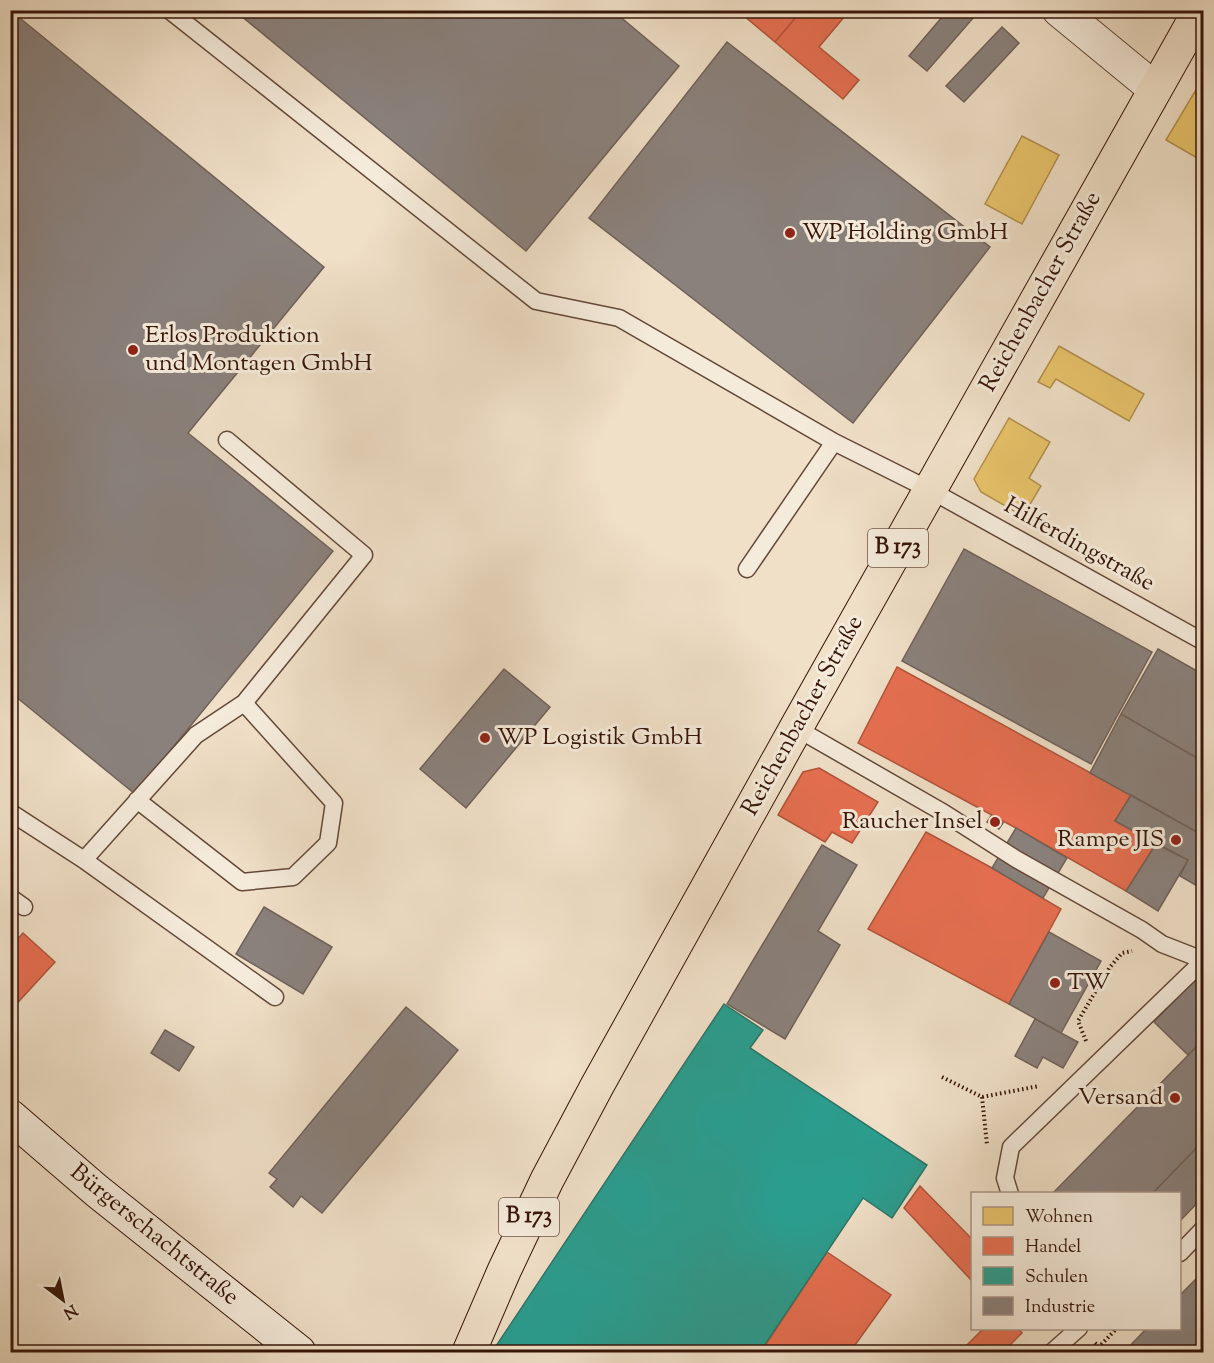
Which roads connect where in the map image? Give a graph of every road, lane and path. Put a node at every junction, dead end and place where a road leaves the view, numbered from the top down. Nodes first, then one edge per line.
1 (169, 10) edge
2 (1059, 10) edge
3 (1200, 10) edge
4 (1155, 89) junction
5 (227, 440) dead end
6 (834, 442) junction
7 (930, 490) junction
8 (747, 569) dead end
9 (1203, 642) edge
10 (244, 703) junction
11 (796, 728) junction
12 (137, 801) junction
13 (10, 812) edge
14 (84, 860) junction
15 (10, 897) edge
16 (24, 908) dead end
17 (1161, 944) junction
18 (1203, 960) edge
19 (275, 997) dead end
20 (1087, 1042) dead end
21 (942, 1077) dead end
22 (1043, 1085) dead end
23 (10, 1116) edge
24 (1009, 1192) edge
25 (1203, 1228) edge
26 (1181, 1252) edge
27 (1078, 1330) edge
28 (299, 1353) edge
29 (469, 1353) edge
30 (1052, 1353) edge

1 - 6 lane, Hilferdingstraße
2 - 4 main road
3 - 4 main road, Reichenbacher Straße / B 173
4 - 7 main road, Reichenbacher Straße / B 173
5 - 10 lane
6 - 7 lane, Hilferdingstraße
6 - 8 lane
7 - 9 lane, Hilferdingstraße
7 - 11 main road, Reichenbacher Straße / B 173
10 - 12 lane
10 - 12 lane
11 - 17 lane
11 - 29 main road, Reichenbacher Straße / B 173
12 - 14 lane
13 - 14 lane
14 - 19 lane
15 - 16 lane
17 - 18 lane
17 - 20 path
18 - 24 lane
21 - 22 path
23 - 28 main road, Bürgerschachtstraße
25 - 26 lane
27 - 30 lane

